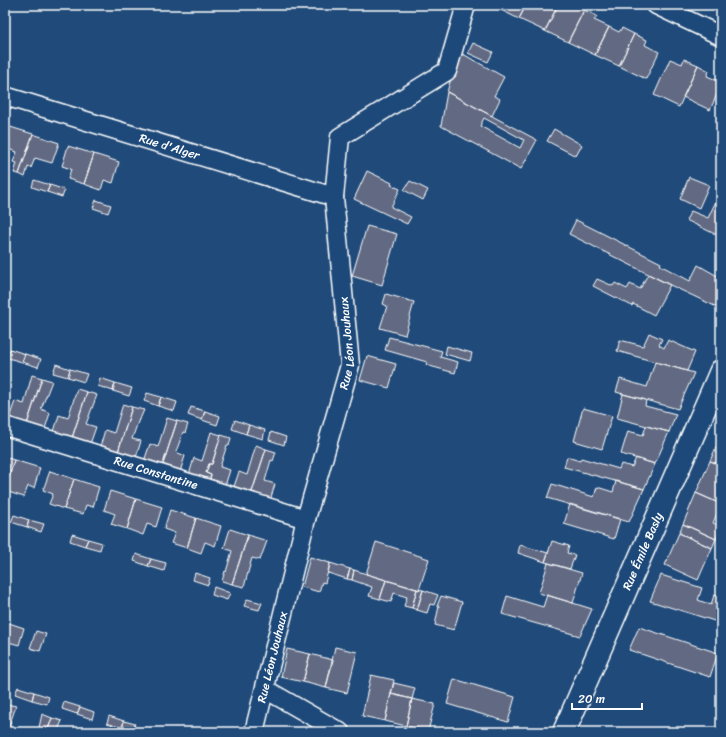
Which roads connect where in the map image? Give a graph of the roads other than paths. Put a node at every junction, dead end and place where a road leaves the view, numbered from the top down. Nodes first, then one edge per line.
1 (466, 5) edge
2 (656, 5) edge
3 (721, 36) edge
4 (5, 96) edge
5 (334, 197) junction
6 (721, 371) edge
7 (5, 426) edge
8 (306, 519) junction
9 (265, 689) junction
10 (254, 732) edge
11 (340, 732) edge
12 (564, 732) edge

1 - 5 street, Rue Léon Jouhaux
2 - 3 street
4 - 5 street, Rue d'Alger
5 - 8 street, Rue Léon Jouhaux
6 - 12 street, Rue Émile Basly
7 - 8 street, Rue Constantine
8 - 9 street, Rue Léon Jouhaux
9 - 10 street, Rue Léon Jouhaux
9 - 11 street

